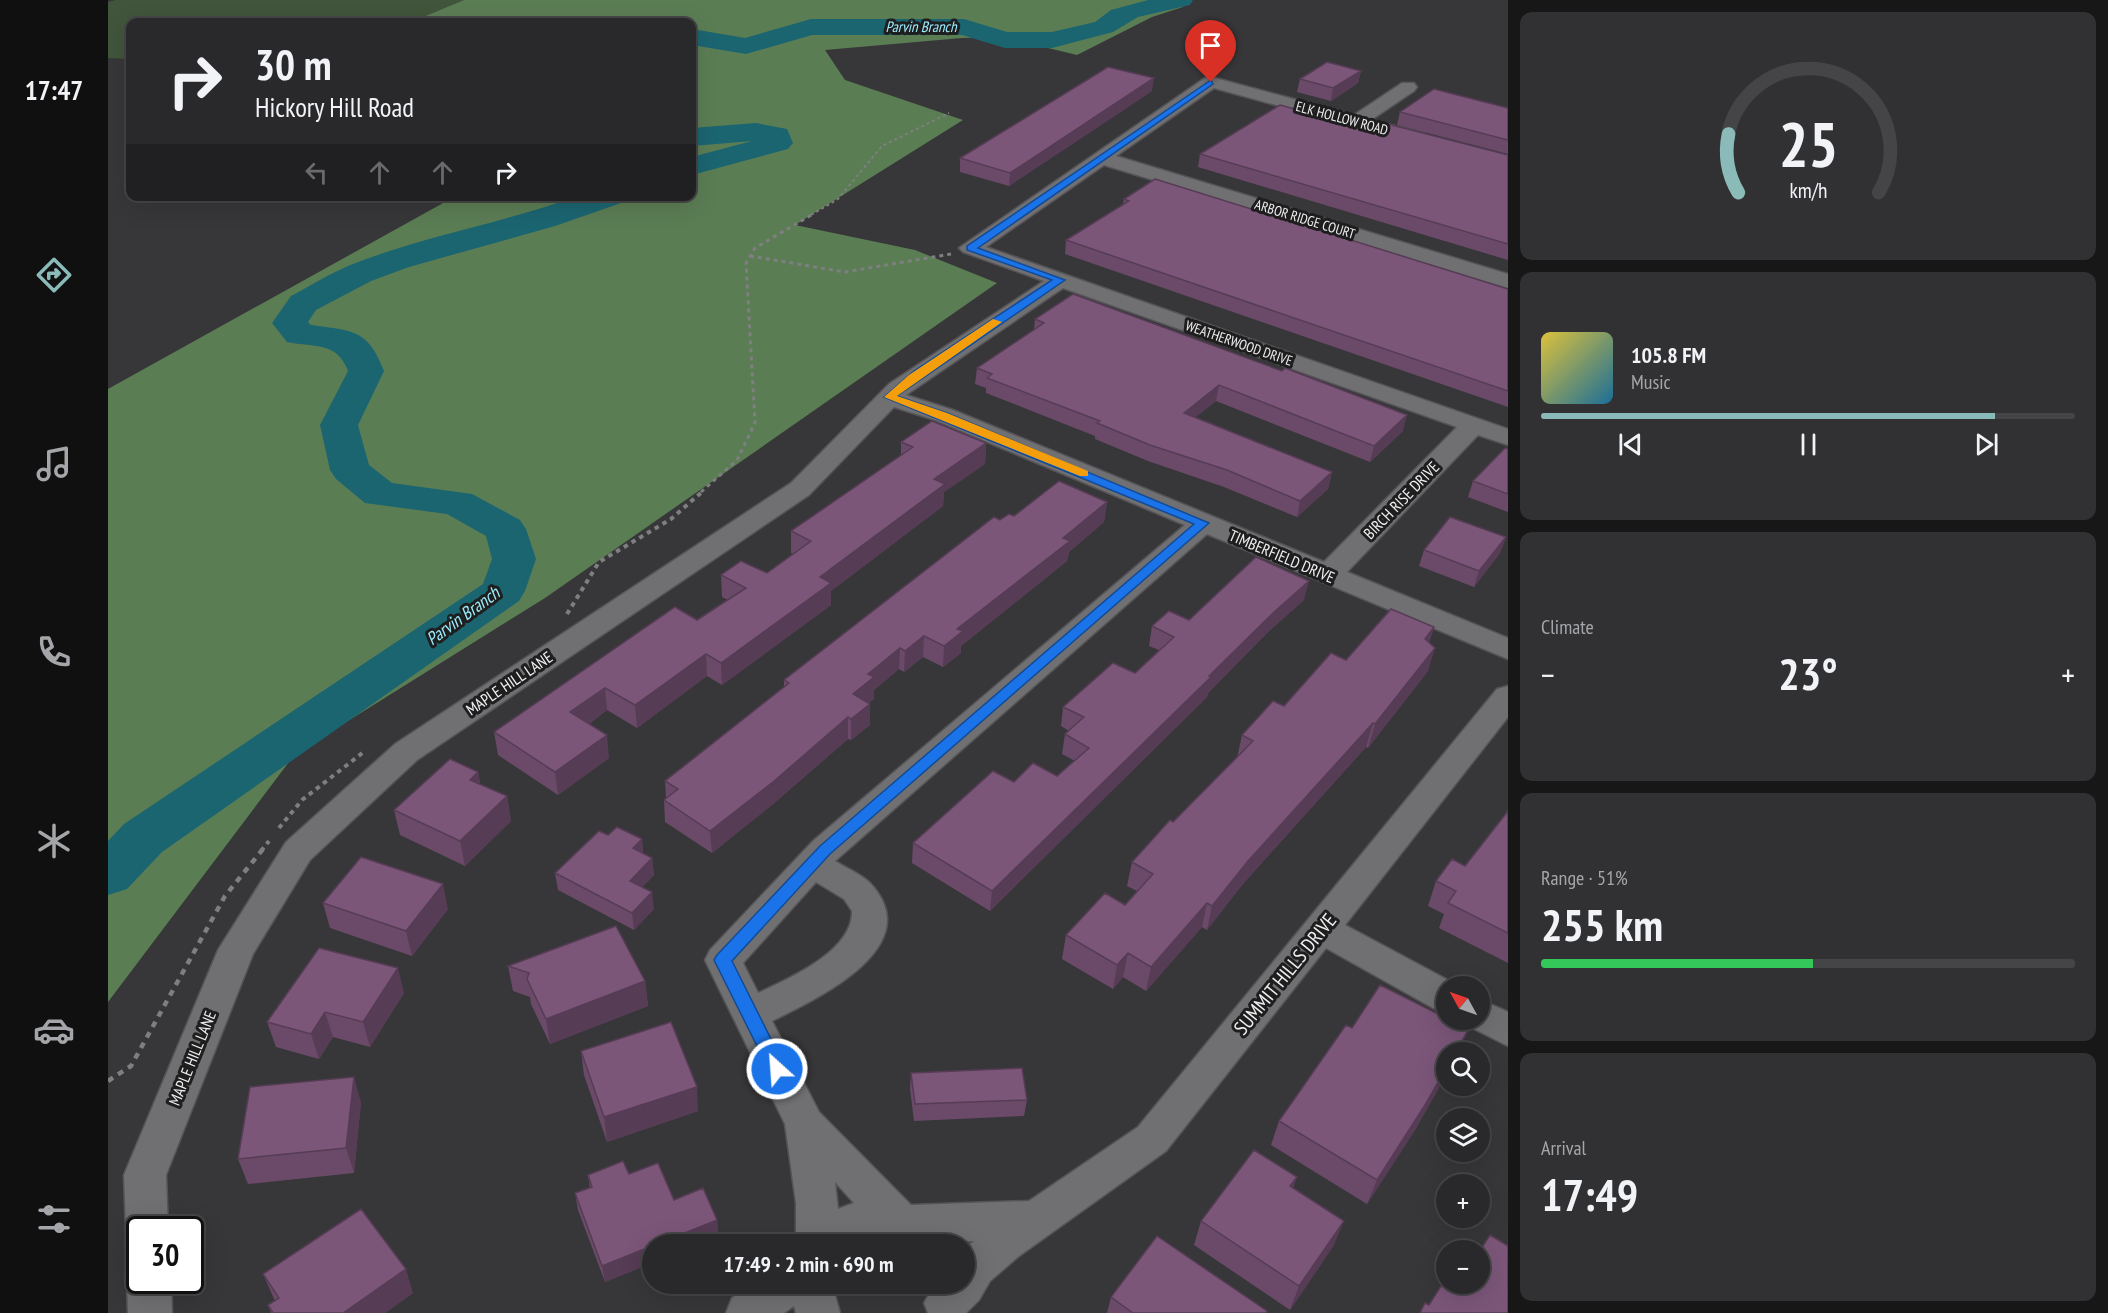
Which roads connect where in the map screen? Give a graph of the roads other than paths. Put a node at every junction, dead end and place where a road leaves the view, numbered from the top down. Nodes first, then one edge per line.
1 (1408, 87) dead end
2 (1357, 122) junction
3 (1437, 143) edge
4 (1102, 158) junction
5 (1060, 280) junction
6 (1508, 281) edge
7 (889, 397) junction
8 (1473, 425) junction
9 (1508, 437) edge
10 (1203, 523) junction
11 (1328, 575) junction
12 (1508, 649) edge
13 (1508, 696) edge
14 (812, 864) junction
15 (1322, 929) junction
16 (1436, 992) edge
17 (750, 1014) junction
18 (1490, 1020) edge
19 (1508, 1030) edge
20 (805, 1124) junction
21 (146, 1216) edge
22 (1034, 1220) junction
23 (913, 1231) edge
24 (817, 1234) edge
25 (833, 1234) edge
26 (149, 1294) edge
27 (775, 1294) edge
28 (813, 1294) edge
29 (946, 1300) edge
30 (150, 1313) edge
31 (748, 1313) edge
32 (818, 1313) edge

1 - 2 street
2 - 3 street, ELK HOLLOW ROAD
2 - 4 street, ELK HOLLOW ROAD
4 - 5 street, WEATHERWOOD DRIVE
4 - 6 street, ARBOR RIDGE COURT
5 - 7 street, MAPLE HILL LANE
5 - 8 street, WEATHERWOOD DRIVE
7 - 10 street, TIMBERFIELD DRIVE
7 - 21 street, MAPLE HILL LANE
8 - 9 street, WEATHERWOOD DRIVE
8 - 11 street, BIRCH RISE DRIVE
10 - 11 street, TIMBERFIELD DRIVE
10 - 14 street
11 - 12 street, TIMBERFIELD DRIVE
13 - 15 street, SUMMIT HILLS DRIVE
14 - 17 street
14 - 17 street
15 - 16 street
15 - 22 street, SUMMIT HILLS DRIVE
17 - 20 street
18 - 19 street
20 - 23 street
20 - 24 street
22 - 23 street, SUMMIT HILLS DRIVE
22 - 29 street, SUMMIT HILLS DRIVE
23 - 25 street, SUMMIT HILLS DRIVE
26 - 30 street
27 - 31 street
28 - 32 street

